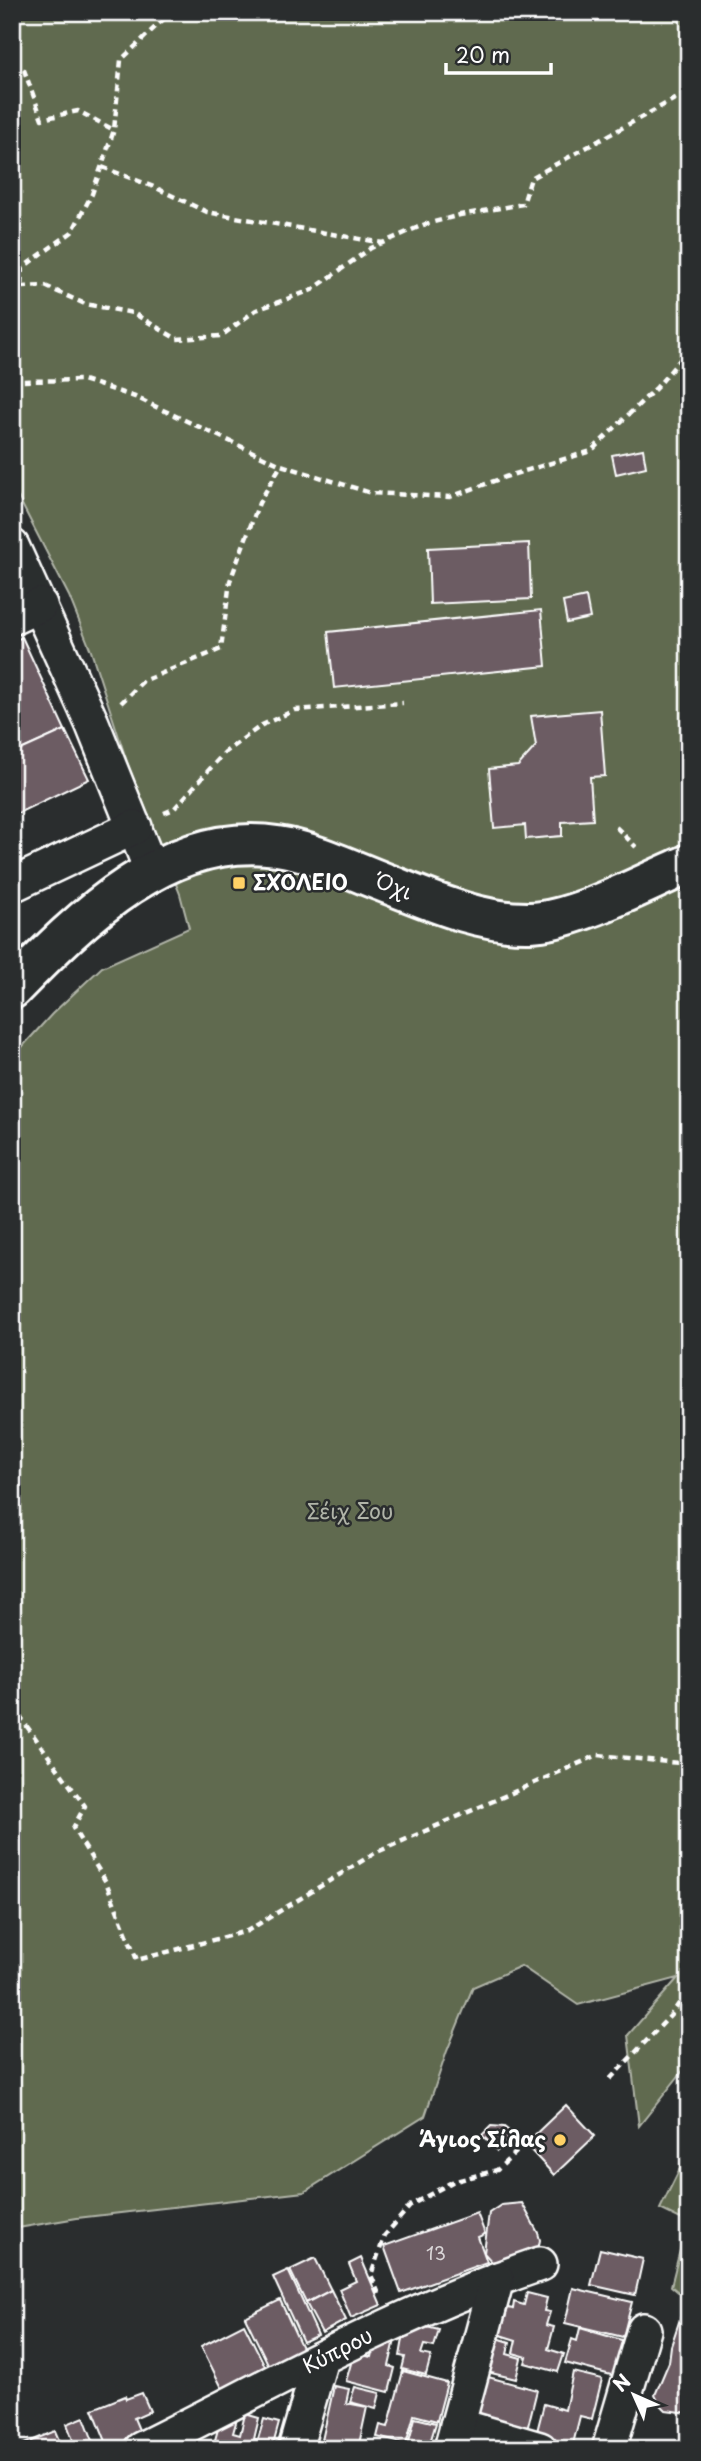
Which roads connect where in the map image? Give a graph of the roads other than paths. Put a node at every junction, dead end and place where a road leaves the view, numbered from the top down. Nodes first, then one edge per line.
1 (12, 546) edge
2 (26, 611) edge
3 (135, 827) junction
4 (689, 864) edge
5 (152, 872) junction
6 (12, 885) edge
7 (12, 989) edge
8 (540, 2264) dead end
9 (497, 2279) junction
10 (644, 2330) dead end
11 (321, 2359) junction
12 (454, 2437) edge
13 (141, 2449) edge
14 (295, 2449) edge
15 (540, 2449) edge
16 (609, 2449) edge

1 - 2 street
2 - 3 street
3 - 5 street
3 - 6 street
4 - 5 main road, Όχι
5 - 7 main road, Όχι
8 - 9 street, Κύπρου
9 - 11 street, Κύπρου
9 - 12 street
10 - 16 street
11 - 13 street, Κύπρου
11 - 14 street
12 - 15 street

